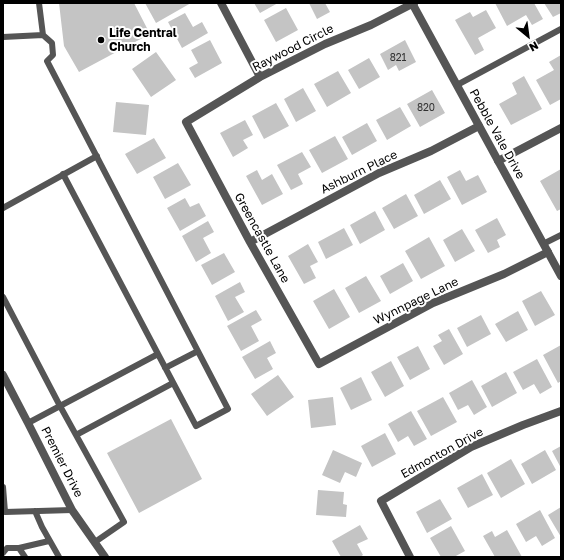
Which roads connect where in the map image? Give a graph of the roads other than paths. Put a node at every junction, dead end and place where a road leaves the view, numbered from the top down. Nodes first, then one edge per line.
1 (39, 3) edge
2 (220, 3) edge
3 (413, 3) edge
4 (561, 29) edge
5 (43, 35) junction
6 (3, 37) edge
7 (260, 77) junction
8 (457, 85) junction
9 (186, 122) joint
10 (479, 126) junction
11 (561, 128) edge
12 (96, 156) junction
13 (498, 161) junction
14 (63, 174) junction
15 (3, 208) edge
16 (561, 235) edge
17 (250, 242) junction
18 (543, 244) junction
19 (548, 252) junction
20 (561, 276) edge
21 (3, 297) edge
22 (198, 351) junction
23 (158, 354) junction
24 (319, 364) joint
25 (166, 368) junction
26 (3, 375) edge
27 (173, 383) junction
28 (60, 406) junction
29 (561, 411) edge
30 (28, 423) junction
31 (76, 435) junction
32 (3, 487) edge
33 (36, 510) junction
34 (72, 510) junction
35 (49, 541) junction
36 (94, 542) junction
37 (19, 548) junction
38 (3, 553) edge
39 (25, 557) edge
40 (59, 557) edge
41 (105, 557) edge
42 (410, 557) edge

1 - 5 lane
2 - 7 street
3 - 7 street, Raywood Circle
3 - 8 street, Pebble Vale Drive
4 - 8 lane
5 - 6 lane
5 - 12 lane
7 - 9 street, Raywood Circle
8 - 10 street, Pebble Vale Drive
9 - 17 street, Greencastle Lane
10 - 13 street, Pebble Vale Drive
10 - 17 street, Ashburn Place
11 - 13 street
12 - 14 lane
12 - 22 lane
13 - 18 street, Pebble Vale Drive
14 - 15 lane
14 - 23 lane
16 - 18 lane
17 - 24 street, Greencastle Lane
18 - 19 street, Pebble Vale Drive
19 - 20 street, Pebble Vale Drive
19 - 24 street, Wynnpage Lane
21 - 28 lane
22 - 25 lane
22 - 27 lane
23 - 25 lane
23 - 28 lane
25 - 27 lane
26 - 30 street, Premier Drive
27 - 31 lane
28 - 30 lane
28 - 31 lane
29 - 42 street, Edmonton Drive
30 - 34 street, Premier Drive
31 - 36 lane
32 - 33 lane
33 - 34 lane
33 - 35 lane
34 - 36 street, Premier Drive
35 - 37 lane
35 - 40 lane
36 - 41 street, Premier Drive
37 - 38 lane
37 - 39 lane

